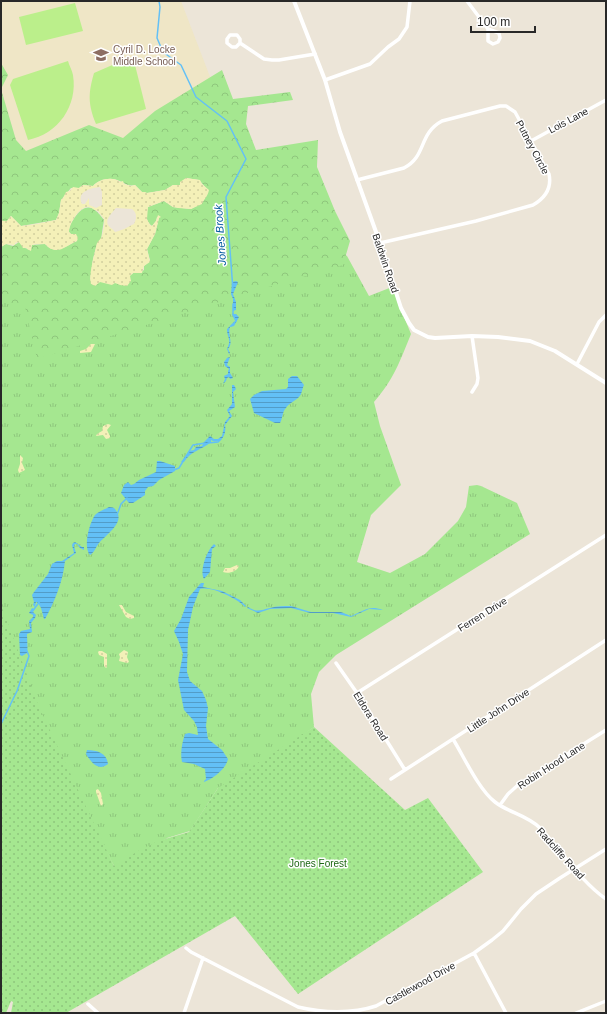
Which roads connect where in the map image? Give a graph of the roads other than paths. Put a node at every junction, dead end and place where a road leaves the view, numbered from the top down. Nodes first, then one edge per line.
1 (294, 1) edge
2 (410, 1) edge
3 (467, 1) edge
4 (488, 29) junction
5 (240, 43) dead end
6 (315, 54) junction
7 (325, 80) junction
8 (606, 100) edge
9 (530, 140) junction
10 (357, 180) junction
11 (380, 243) junction
12 (606, 315) edge
13 (472, 336) junction
14 (578, 364) junction
15 (606, 383) edge
16 (472, 392) dead end
17 (606, 536) edge
18 (606, 640) edge
19 (336, 663) dead end
20 (357, 693) junction
21 (606, 730) edge
22 (453, 739) junction
23 (405, 770) junction
24 (390, 779) dead end
25 (500, 806) junction
26 (606, 849) edge
27 (575, 868) junction
28 (606, 899) edge
29 (186, 948) dead end
30 (474, 953) junction
31 (203, 958) junction
32 (606, 1001) edge
33 (88, 1004) dead end
34 (98, 1013) edge
35 (184, 1013) edge
36 (506, 1013) edge
37 (576, 1013) edge

1 - 6 street, Baldwin Road
2 - 7 street
3 - 4 street
4 - 4 street
5 - 6 street
6 - 7 street, Baldwin Road
7 - 10 street, Baldwin Road
8 - 9 street, Lois Lane
9 - 10 street, Putney Circle
9 - 11 street, Putney Circle
10 - 11 street, Baldwin Road
11 - 13 street, Baldwin Road
12 - 14 street
13 - 14 street, Baldwin Road
13 - 16 street
14 - 15 street, Baldwin Road
17 - 20 street, Ferren Drive
18 - 22 street, Little John Drive
19 - 20 street, Eldora Road
20 - 23 street, Eldora Road
21 - 25 street, Robin Hood Lane
22 - 23 street, Little John Drive
22 - 25 street, Radcliffe Road
23 - 24 street, Little John Drive
25 - 27 street, Radcliffe Road
26 - 27 street, Castlewood Drive
27 - 28 street, Radcliffe Road
27 - 30 street, Castlewood Drive
29 - 31 street, Castlewood Drive
30 - 31 street, Castlewood Drive
30 - 36 street
31 - 35 street
32 - 37 street
33 - 34 street

